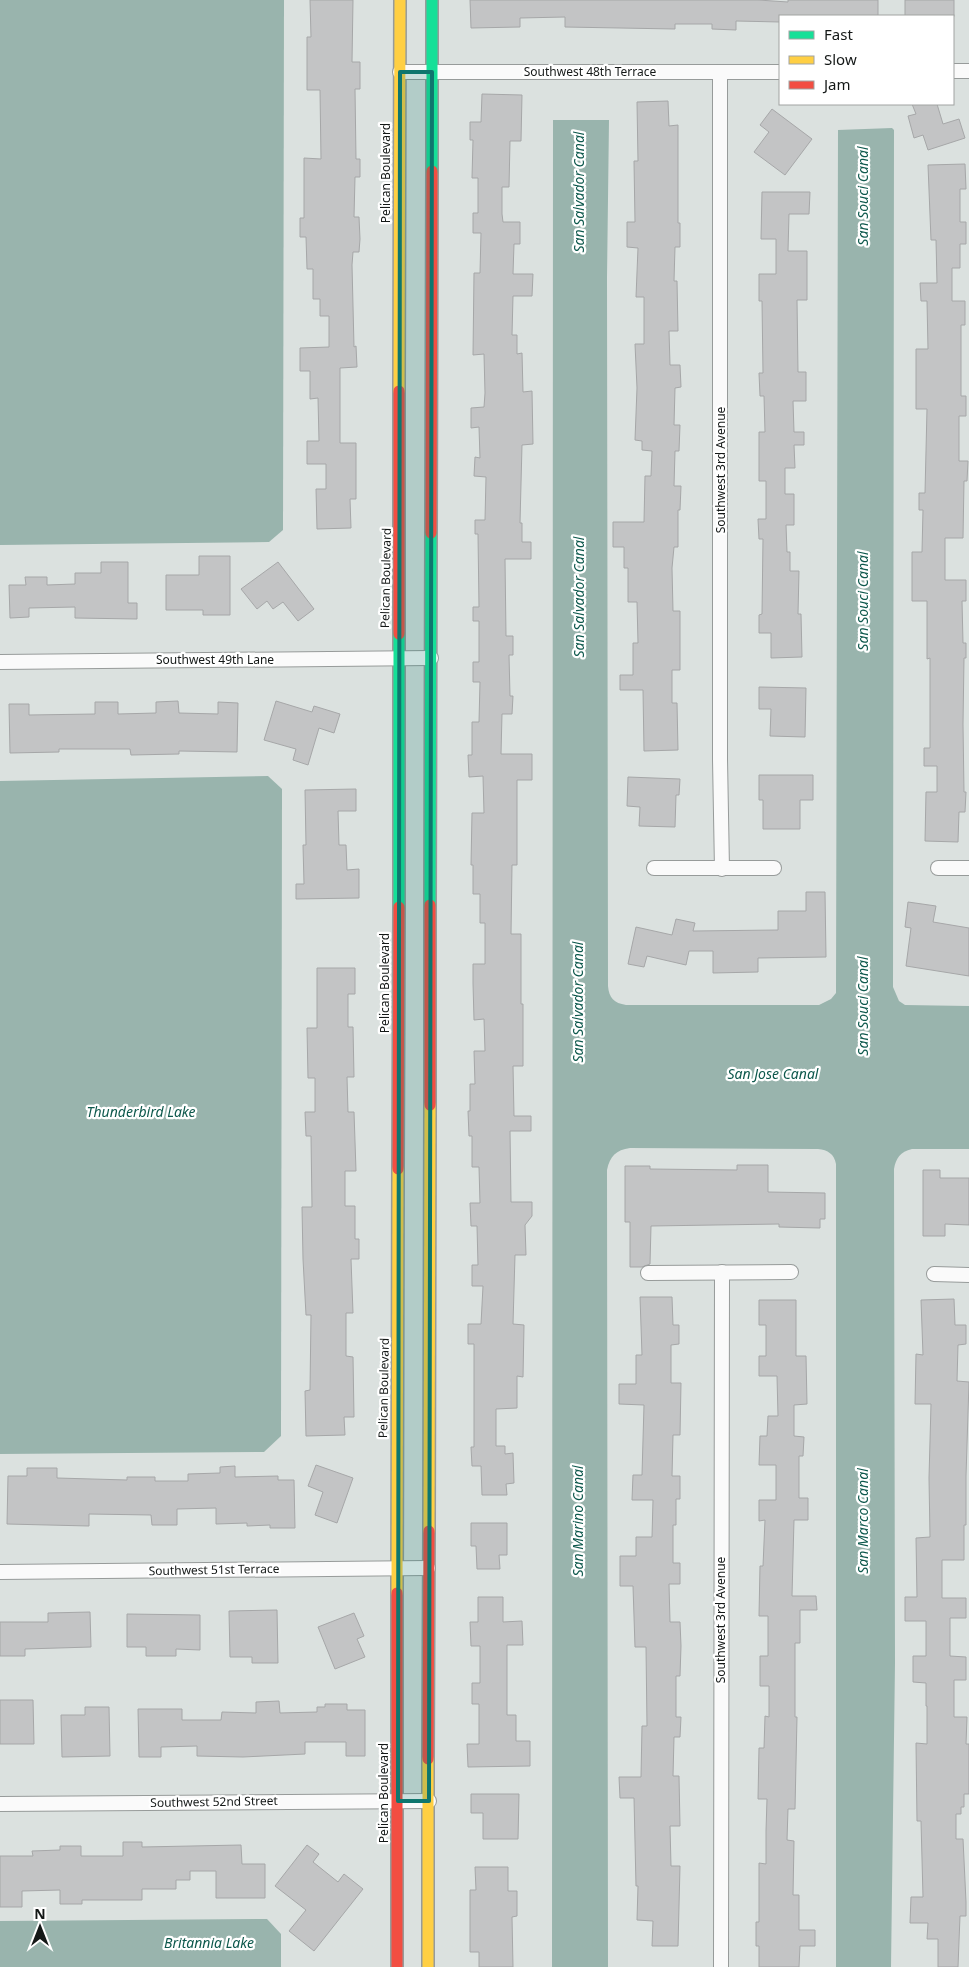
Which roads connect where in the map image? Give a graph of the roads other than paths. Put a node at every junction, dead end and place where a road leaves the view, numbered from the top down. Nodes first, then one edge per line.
1 (400, 0) edge
2 (432, 0) edge
3 (969, 71) edge
4 (400, 72) junction
5 (432, 72) junction
6 (720, 72) junction
7 (779, 72) edge
8 (954, 72) edge
9 (399, 658) junction
10 (431, 658) junction
11 (0, 662) edge
12 (654, 868) dead end
13 (774, 868) dead end
14 (938, 868) dead end
15 (969, 868) edge
16 (722, 869) junction
17 (722, 1272) junction
18 (792, 1272) dead end
19 (648, 1273) dead end
20 (934, 1274) dead end
21 (969, 1274) edge
22 (396, 1568) junction
23 (428, 1568) junction
24 (0, 1572) edge
25 (398, 1801) junction
26 (429, 1801) junction
27 (0, 1804) edge
28 (398, 1967) edge
29 (428, 1967) edge
30 (721, 1967) edge

1 - 4 street, Pelican Boulevard
2 - 5 street
3 - 8 street
4 - 5 street, Southwest 48th Terrace
4 - 9 street, Pelican Boulevard
5 - 6 street, Southwest 48th Terrace
5 - 10 street
6 - 7 street, Southwest 48th Terrace
6 - 16 street, Southwest 3rd Avenue
9 - 10 street, Southwest 49th Lane
9 - 11 street, Southwest 49th Lane
9 - 22 street, Pelican Boulevard
10 - 23 street
12 - 16 street
13 - 16 street
14 - 15 street
17 - 18 street
17 - 19 street
17 - 30 street, Southwest 3rd Avenue
20 - 21 street
22 - 23 street, Southwest 51st Terrace
22 - 24 street, Southwest 51st Terrace
22 - 25 street, Pelican Boulevard
23 - 26 street
25 - 26 street, Southwest 52nd Street
25 - 27 street, Southwest 52nd Street
25 - 28 street, Pelican Boulevard
26 - 29 street

